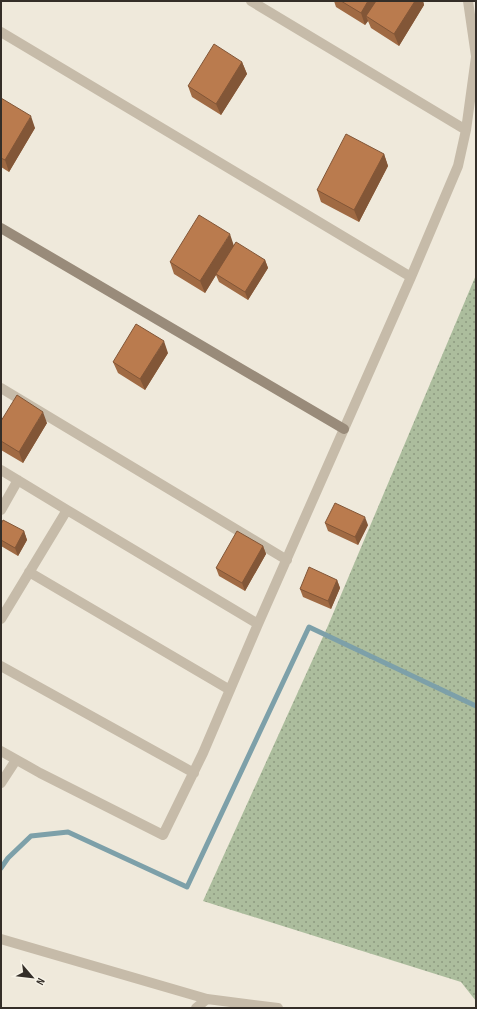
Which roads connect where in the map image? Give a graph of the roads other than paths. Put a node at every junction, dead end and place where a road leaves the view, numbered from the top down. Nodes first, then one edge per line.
1 (251, 1) edge
2 (468, 1) edge
3 (1, 32) edge
4 (476, 56) edge
5 (466, 130) junction
6 (1, 228) edge
7 (411, 277) junction
8 (1, 388) edge
9 (344, 429) junction
10 (1, 470) edge
11 (18, 480) junction
12 (1, 510) edge
13 (66, 510) junction
14 (287, 560) junction
15 (29, 572) junction
16 (1, 619) edge
17 (258, 624) junction
18 (1, 666) edge
19 (230, 690) junction
20 (1, 751) edge
21 (16, 760) junction
22 (194, 773) junction
23 (1, 783) edge
24 (1, 939) edge
25 (207, 999) junction
26 (196, 1008) edge
27 (278, 1008) edge

1 - 5 street
2 - 4 street
3 - 7 street
4 - 5 street
5 - 7 street
6 - 9 street
7 - 9 street
8 - 14 street
9 - 14 street
10 - 11 street
11 - 12 street
11 - 13 street
13 - 15 street
13 - 17 street
14 - 17 street
15 - 16 street
15 - 19 street
17 - 19 street
18 - 22 street
19 - 22 street
20 - 21 street
21 - 22 street
21 - 23 street
24 - 25 street
25 - 26 street
25 - 27 street

